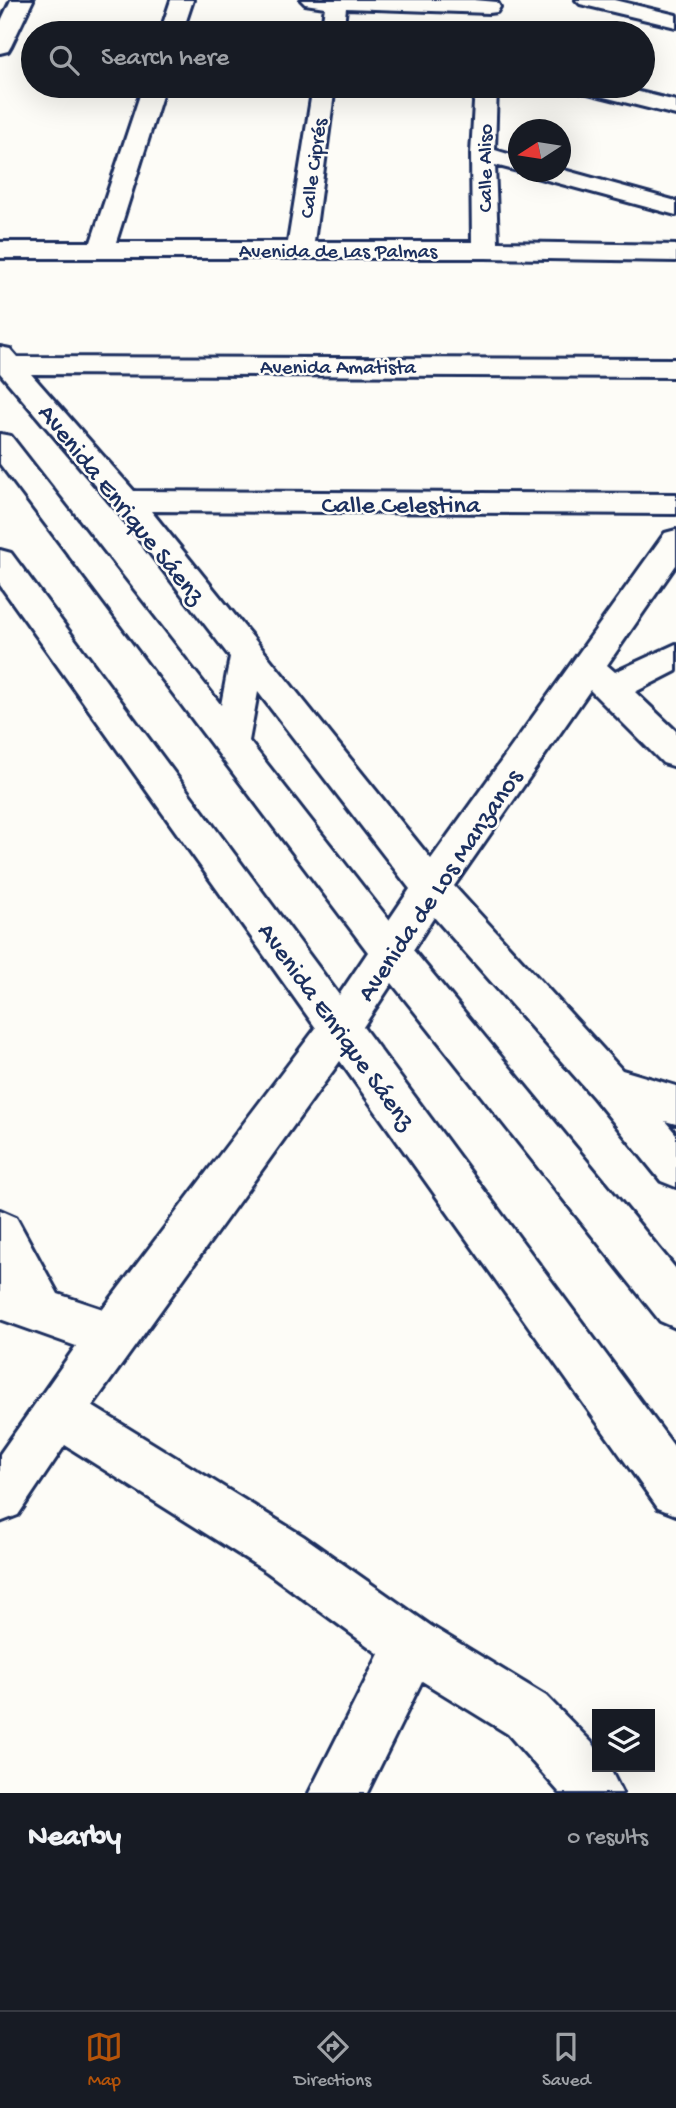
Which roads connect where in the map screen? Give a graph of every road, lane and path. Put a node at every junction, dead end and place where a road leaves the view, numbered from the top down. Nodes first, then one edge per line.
1 (22, 0) edge
2 (182, 0) edge
3 (313, 0) edge
4 (337, 0) edge
5 (587, 0) edge
6 (489, 3) edge
7 (175, 21) edge
8 (334, 21) edge
9 (488, 21) edge
10 (676, 21) edge
11 (0, 46) edge
12 (150, 98) edge
13 (322, 98) edge
14 (485, 98) edge
15 (636, 98) edge
16 (676, 108) edge
17 (483, 154) junction
18 (508, 161) edge
19 (571, 179) edge
20 (675, 206) edge
21 (0, 250) edge
22 (101, 250) junction
23 (300, 250) junction
24 (485, 250) junction
25 (648, 253) junction
26 (676, 253) edge
27 (3, 361) edge
28 (676, 368) edge
29 (0, 443) edge
30 (126, 501) junction
31 (676, 504) edge
32 (676, 541) edge
33 (0, 561) edge
34 (676, 656) edge
35 (247, 657) junction
36 (600, 677) junction
37 (231, 743) junction
38 (676, 753) edge
39 (432, 888) junction
40 (391, 952) junction
41 (340, 1028) junction
42 (609, 1085) junction
43 (676, 1105) edge
44 (676, 1167) edge
45 (0, 1232) edge
46 (21, 1303) edge
47 (676, 1305) edge
48 (111, 1336) junction
49 (58, 1413) junction
50 (676, 1490) edge
51 (0, 1497) edge
52 (412, 1645) junction
53 (337, 1793) edge
54 (594, 1793) edge

1 - 11 street
2 - 7 street
3 - 4 street
4 - 6 street
4 - 8 street
5 - 10 street
6 - 9 street
12 - 22 street
13 - 23 street, Calle Ciprés
14 - 17 street, Calle Aliso
15 - 16 street
17 - 18 street
17 - 24 street, Calle Aliso
19 - 20 street
20 - 25 street
21 - 22 street, Avenida de Las Palmas
22 - 23 street, Avenida de Las Palmas
23 - 24 street, Avenida de Las Palmas
24 - 25 street, Avenida de Las Palmas
25 - 26 street, Avenida de Las Palmas
27 - 28 street, Avenida Amatista
27 - 30 street, Avenida Enrique Sáenz
29 - 37 street
30 - 31 street, Calle Celestina
30 - 35 street, Avenida Enrique Sáenz
32 - 36 street, Avenida de Los Manzanos
33 - 41 street, Avenida Enrique Sáenz
34 - 36 street
35 - 37 street
35 - 39 street, Avenida Enrique Sáenz
36 - 38 street
36 - 39 street, Avenida de Los Manzanos
37 - 40 street
39 - 40 street, Avenida de Los Manzanos
39 - 42 street, Avenida Enrique Sáenz
40 - 41 street, Avenida de Los Manzanos
40 - 47 street
41 - 48 street, Avenida de Los Manzanos
41 - 50 street, Avenida Enrique Sáenz
42 - 43 street
42 - 44 street, Avenida Enrique Sáenz
45 - 46 street
46 - 48 street
48 - 49 street, Avenida de Los Manzanos
49 - 51 street, Avenida de Los Manzanos
49 - 52 street
52 - 53 street
52 - 54 street

